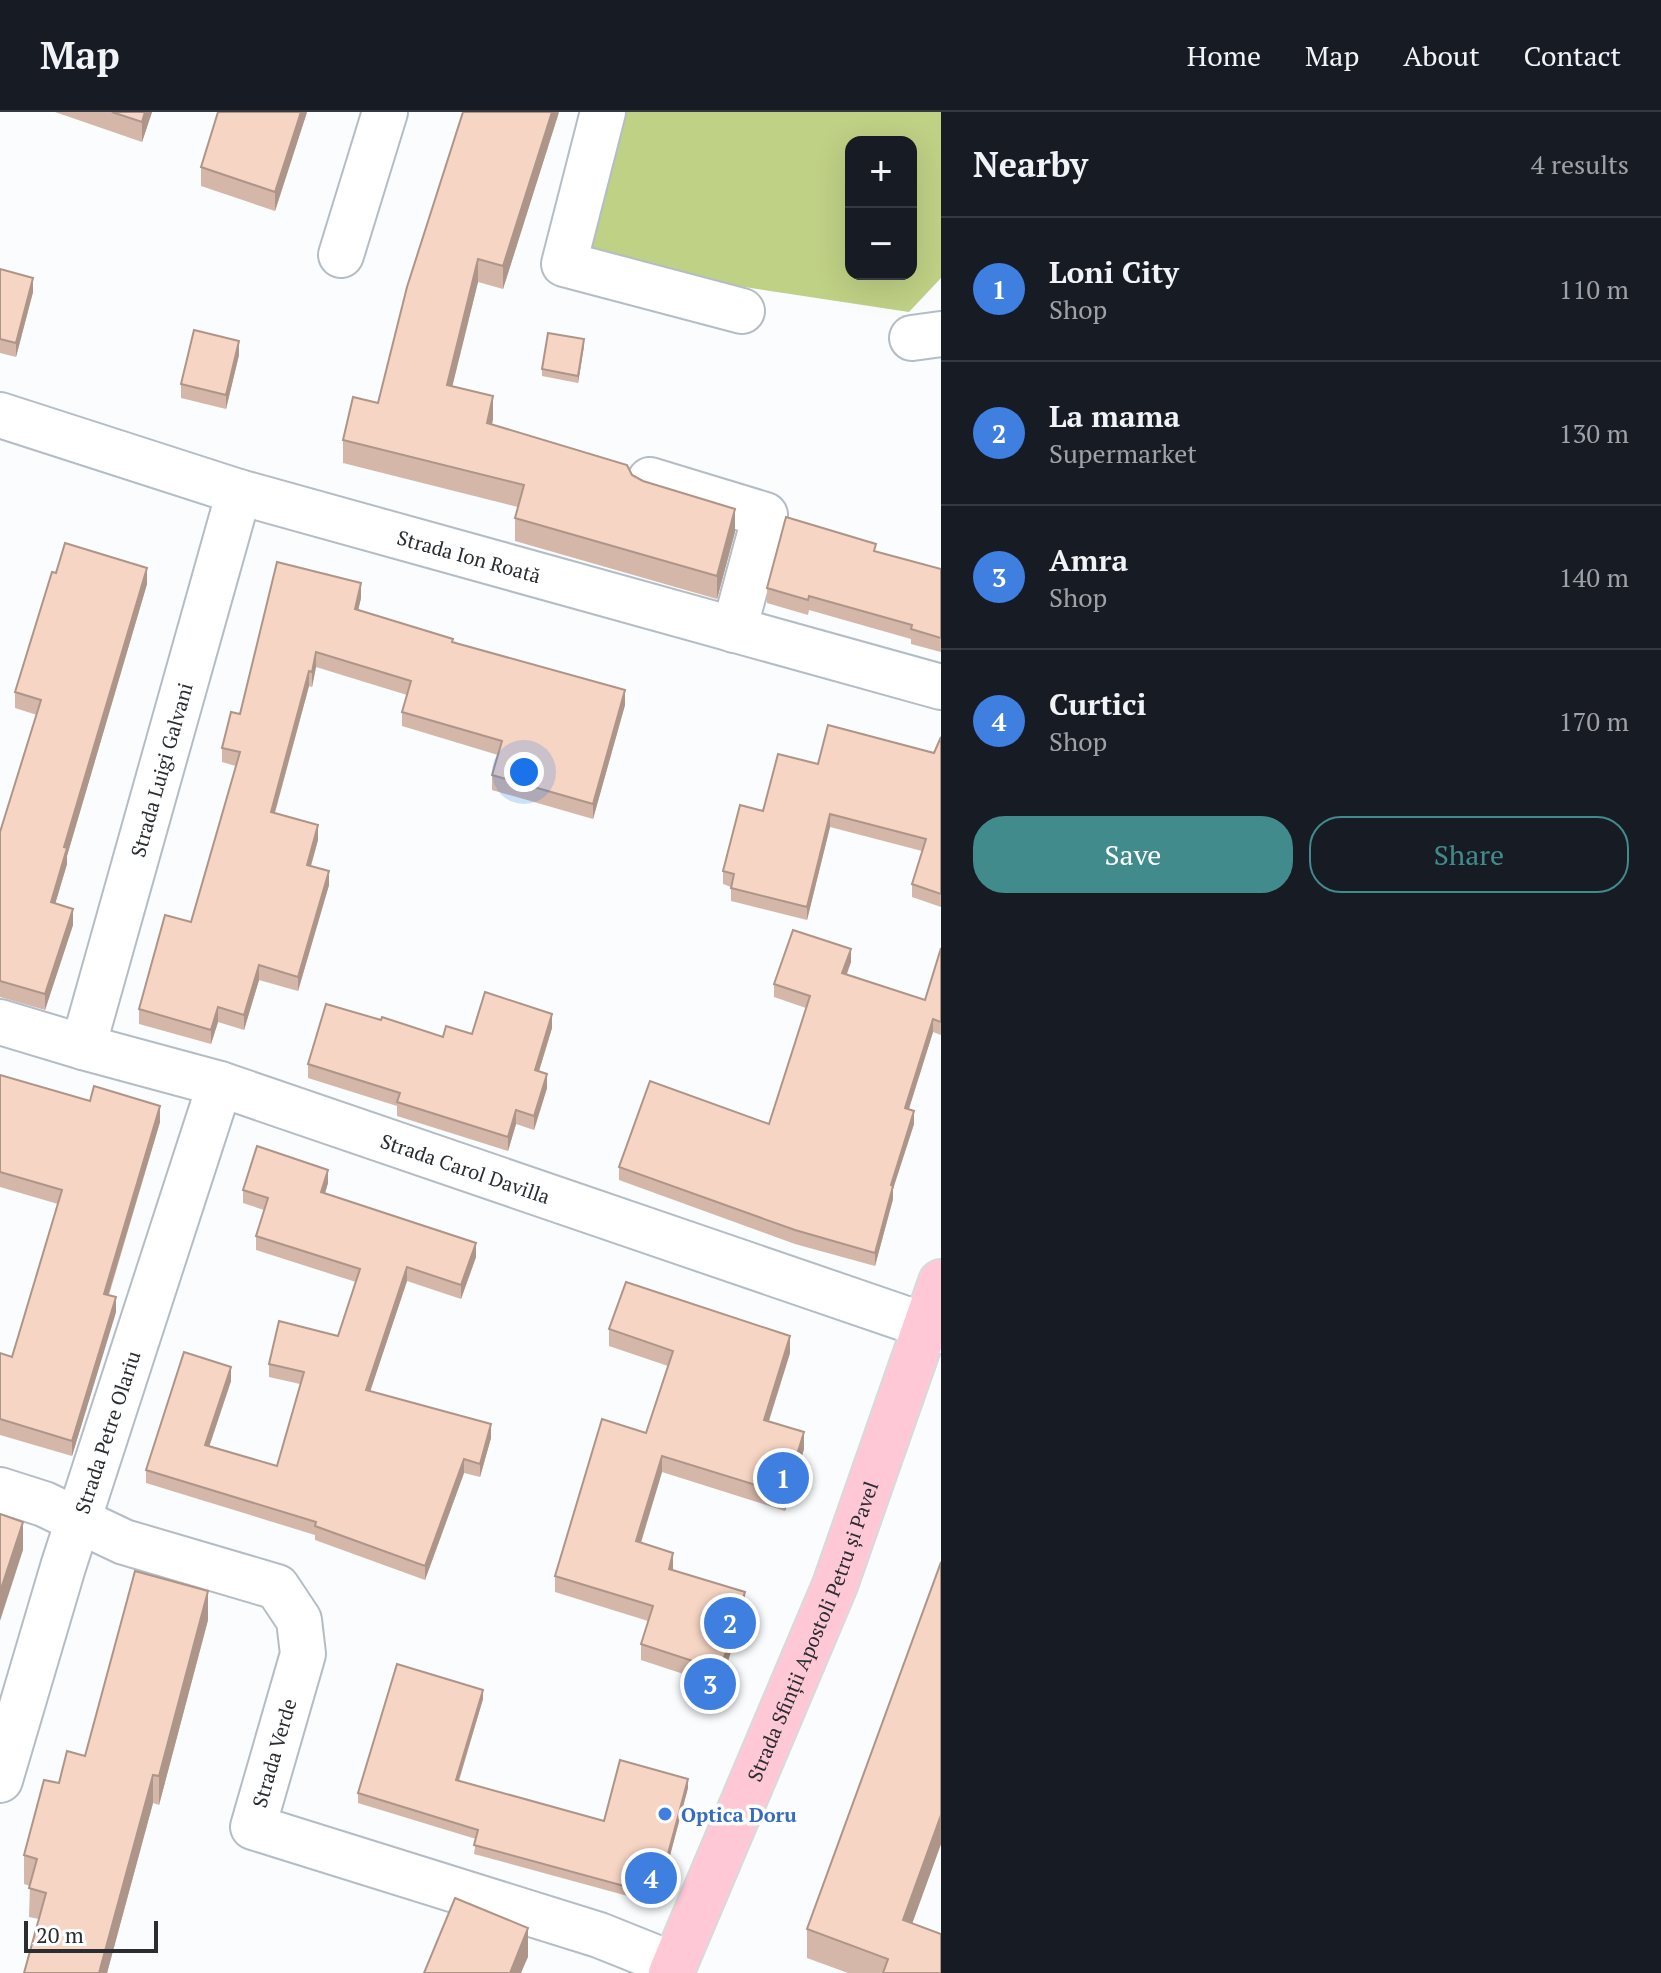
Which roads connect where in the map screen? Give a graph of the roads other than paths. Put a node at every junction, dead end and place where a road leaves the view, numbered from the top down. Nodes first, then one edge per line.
1 (385, 112) edge
2 (603, 112) edge
3 (341, 255) dead end
4 (742, 311) dead end
5 (0, 415) edge
6 (650, 480) edge
7 (239, 492) junction
8 (734, 630) junction
9 (941, 687) edge
10 (0, 1022) edge
11 (83, 1047) junction
12 (220, 1084) junction
13 (941, 1282) edge
14 (934, 1328) edge
15 (0, 1490) edge
16 (78, 1520) junction
17 (0, 1780) edge
18 (673, 1969) edge

1 - 3 street
2 - 4 street
5 - 7 street, Strada Ion Roată
6 - 8 street
7 - 8 street, Strada Ion Roată
7 - 11 street, Strada Luigi Galvani
8 - 9 street, Strada Ion Roată
10 - 11 street, Strada Carol Davilla
11 - 12 street, Strada Carol Davilla
12 - 14 street, Strada Carol Davilla
12 - 16 street, Strada Petre Olariu
13 - 14 main road, Strada Sfinții Apostoli Petru și Pavel
14 - 18 main road, Strada Sfinții Apostoli Petru și Pavel
15 - 16 street, Strada Verde
16 - 17 street, Strada Petre Olariu
16 - 18 street, Strada Verde

